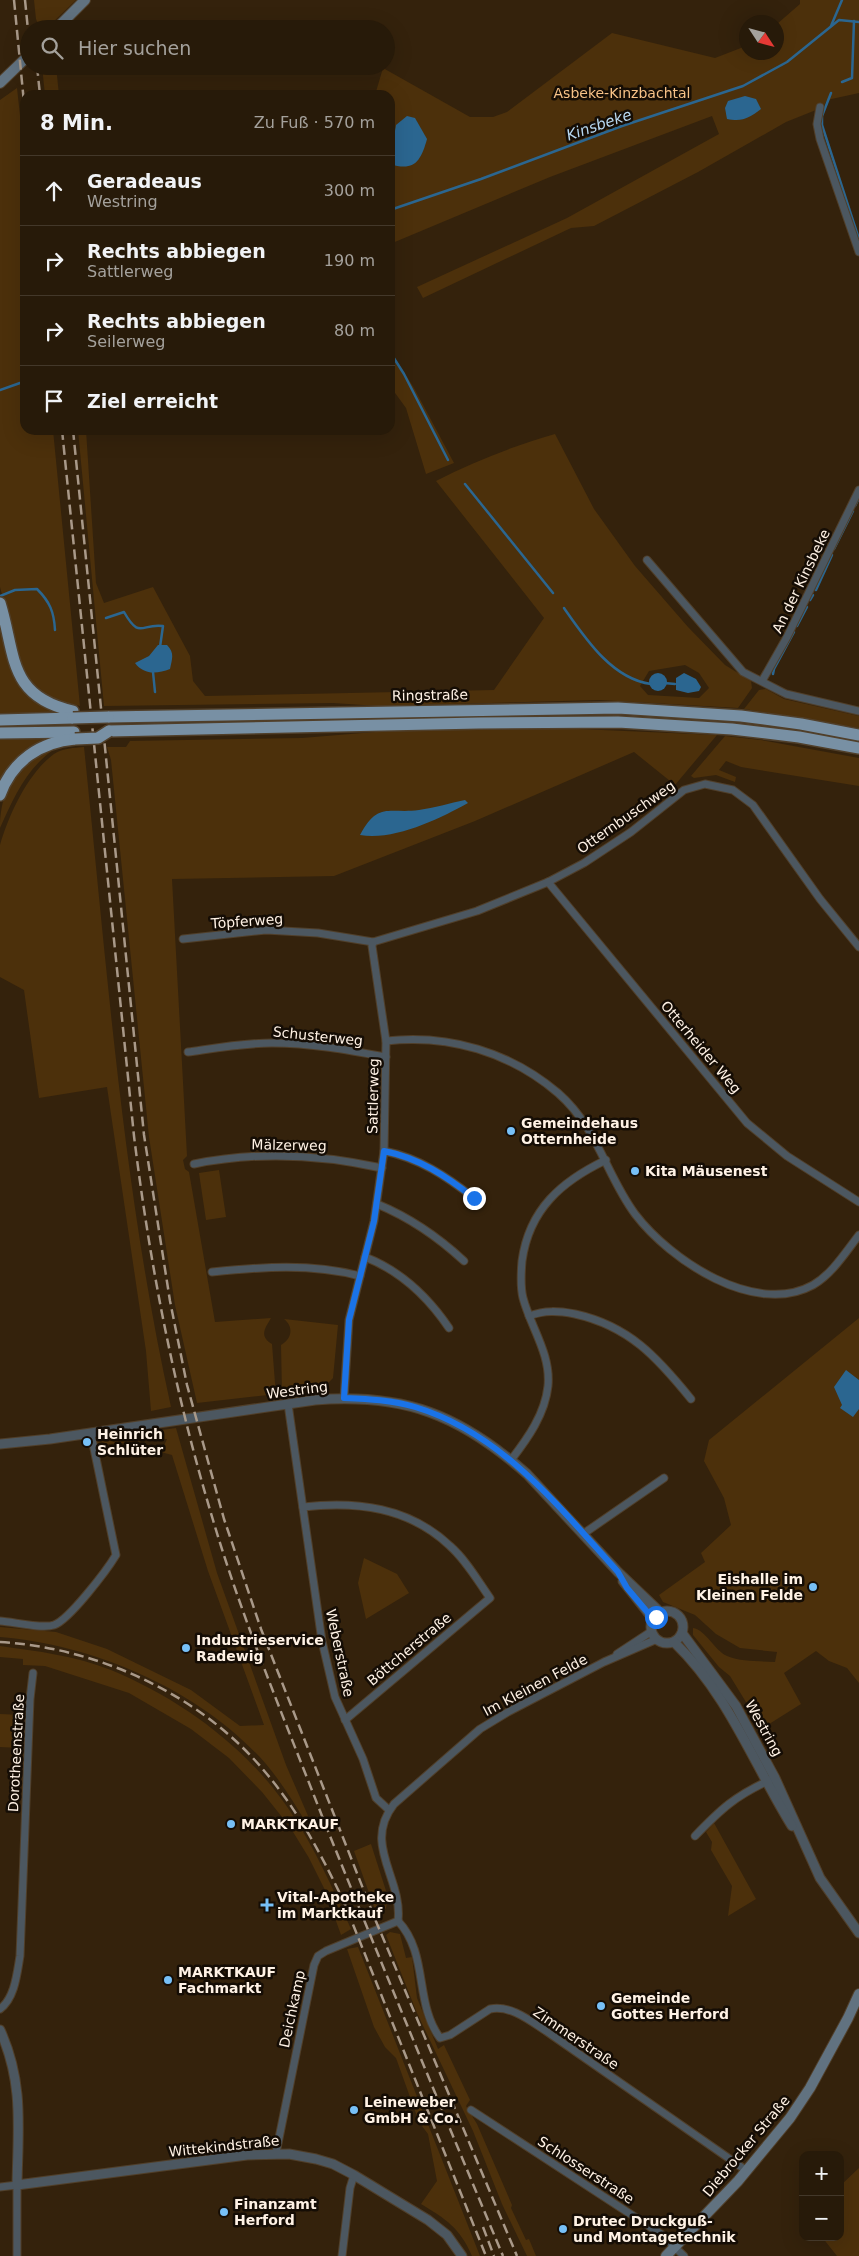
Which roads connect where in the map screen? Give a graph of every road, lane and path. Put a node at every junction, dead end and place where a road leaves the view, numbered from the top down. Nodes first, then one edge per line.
1 (85, 0) edge
2 (65, 20) edge
3 (20, 65) edge
4 (0, 84) edge
5 (820, 107) dead end
6 (859, 252) edge
7 (859, 490) edge
8 (647, 560) dead end
9 (0, 603) edge
10 (762, 681) junction
11 (859, 711) edge
12 (73, 714) junction
13 (0, 720) edge
14 (0, 733) edge
15 (74, 735) junction
16 (859, 735) edge
17 (859, 748) edge
18 (0, 795) edge
19 (548, 882) junction
20 (183, 939) dead end
21 (373, 942) junction
22 (859, 948) edge
23 (386, 1041) junction
24 (188, 1052) dead end
25 (386, 1058) junction
26 (384, 1151) junction
27 (606, 1160) junction
28 (194, 1164) dead end
29 (382, 1168) junction
30 (474, 1198) dead end
31 (859, 1202) edge
32 (377, 1204) junction
33 (859, 1235) edge
34 (365, 1257) junction
35 (464, 1261) dead end
36 (212, 1272) dead end
37 (360, 1276) junction
38 (529, 1316) junction
39 (450, 1328) dead end
40 (344, 1398) junction
41 (690, 1399) dead end
42 (288, 1404) junction
43 (91, 1434) junction
44 (0, 1444) edge
45 (511, 1460) junction
46 (664, 1478) dead end
47 (303, 1507) junction
48 (583, 1534) junction
49 (618, 1572) junction
50 (661, 1613) junction
51 (654, 1620) junction
52 (0, 1621) edge
53 (652, 1631) junction
54 (682, 1633) junction
55 (657, 1639) junction
56 (674, 1642) junction
57 (604, 1662) junction
58 (33, 1673) dead end
59 (345, 1720) junction
60 (771, 1780) junction
61 (389, 1810) junction
62 (695, 1836) dead end
63 (841, 1909) junction
64 (398, 1921) junction
65 (859, 1924) edge
66 (859, 1933) edge
67 (859, 1994) edge
68 (859, 2006) edge
69 (0, 2009) edge
70 (848, 2018) junction
71 (0, 2030) edge
72 (471, 2110) dead end
73 (276, 2153) junction
74 (747, 2170) junction
75 (354, 2175) junction
76 (17, 2185) junction
77 (0, 2186) edge
78 (675, 2246) junction
79 (17, 2256) edge
80 (342, 2256) edge
81 (462, 2256) edge
82 (666, 2256) edge
83 (684, 2256) edge

1 - 2 main road
3 - 4 main road
5 - 6 street
7 - 10 street, An der Kinsbeke
8 - 10 street
9 - 12 highway, Ringstraße
10 - 11 street
12 - 13 highway
12 - 16 highway, Ringstraße, bridge
14 - 15 highway, Ringstraße
15 - 17 highway, Ringstraße
15 - 18 highway
19 - 21 street, Otternbuschweg
19 - 22 street, Otternbuschweg
19 - 31 street, Otterheider Weg
20 - 21 street, Töpferweg
21 - 23 street, Sattlerweg
23 - 25 street, Sattlerweg
23 - 27 street
24 - 25 street, Schusterweg
25 - 26 street, Sattlerweg
26 - 29 street, Sattlerweg
26 - 30 street
27 - 33 street
27 - 38 street
28 - 29 street, Mälzerweg
29 - 32 street, Sattlerweg
32 - 34 street, Sattlerweg
32 - 35 street
34 - 37 street, Sattlerweg
34 - 39 street
36 - 37 street
37 - 40 street, Sattlerweg
38 - 41 street
38 - 45 street
40 - 42 street, Westring
40 - 45 street, Westring
42 - 43 street, Westring
42 - 47 street, Weberstraße
43 - 44 street, Westring
43 - 52 street
45 - 48 street, Westring
46 - 48 street
47 - 59 street, Weberstraße
47 - 59 street, Böttcherstraße
48 - 49 street, Westring
49 - 50 street, Westring
49 - 51 street, Westring
50 - 51 street
50 - 54 street
51 - 53 street
53 - 55 street
53 - 57 street, Im Kleinen Felde
54 - 56 street
54 - 60 street, Westring
55 - 56 street
55 - 57 street, Im Kleinen Felde
56 - 60 street, Westring
57 - 61 street, Im Kleinen Felde
58 - 69 street, Dorotheenstraße
59 - 61 street, Weberstraße
60 - 62 street
60 - 63 street, Westring
61 - 64 street
63 - 65 street, Westring
63 - 66 street, Westring
64 - 73 street, Deichkamp
64 - 74 street, Zimmerstraße
67 - 70 main road, Diebrocker Straße
68 - 70 main road, Diebrocker Straße
70 - 74 main road, Diebrocker Straße
71 - 76 street
72 - 78 street, Schlosserstraße
73 - 75 street, Wittekindstraße
73 - 76 street, Wittekindstraße
74 - 78 main road, Diebrocker Straße
75 - 80 street
75 - 81 street, Wittekindstraße
76 - 77 street
76 - 79 street
78 - 82 main road, Diebrocker Straße
78 - 83 street, Schlosserstraße

